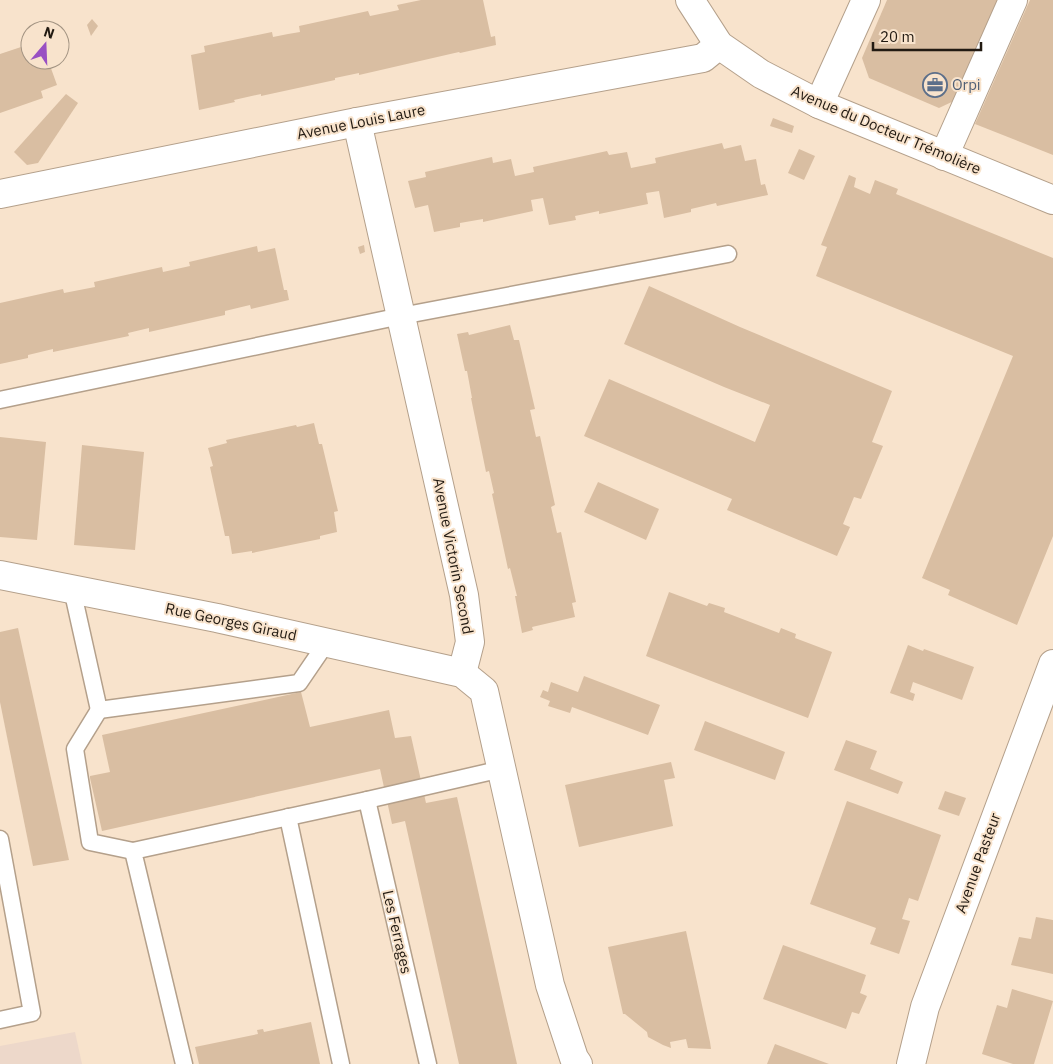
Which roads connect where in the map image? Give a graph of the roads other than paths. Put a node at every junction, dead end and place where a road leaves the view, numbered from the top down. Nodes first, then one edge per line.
1 (690, 0) edge
2 (866, 0) edge
3 (1013, 0) edge
4 (719, 45) junction
5 (819, 104) junction
6 (357, 122) junction
7 (944, 156) junction
8 (0, 194) edge
9 (1053, 200) edge
10 (728, 254) dead end
11 (401, 316) junction
12 (0, 400) edge
13 (0, 575) edge
14 (72, 589) junction
15 (326, 642) junction
16 (1053, 664) edge
17 (462, 673) junction
18 (99, 710) junction
19 (502, 769) junction
20 (367, 800) junction
21 (288, 818) junction
22 (0, 839) edge
23 (133, 851) junction
24 (0, 1020) edge
25 (184, 1064) edge
26 (341, 1064) edge
27 (428, 1064) edge
28 (578, 1064) edge
29 (911, 1064) edge

1 - 4 street, Avenue du Docteur Trémolière
2 - 5 street
3 - 7 street
4 - 5 street, Avenue du Docteur Trémolière
4 - 6 street, Avenue Louis Laure
5 - 7 street, Avenue du Docteur Trémolière
6 - 8 street, Avenue Louis Laure
6 - 11 street, Avenue Victorin Second
7 - 9 street, Avenue du Docteur Trémolière
10 - 11 lane
11 - 12 lane
11 - 17 street, Avenue Victorin Second
13 - 14 street, Rue Georges Giraud
14 - 15 street, Rue Georges Giraud
14 - 18 lane
15 - 17 street, Rue Georges Giraud
15 - 18 lane
16 - 29 street, Avenue Pasteur
17 - 19 street
18 - 23 lane
19 - 20 lane
19 - 28 street
20 - 21 lane
20 - 27 lane, Les Ferrages
21 - 23 lane
21 - 26 lane
22 - 24 lane
23 - 25 lane

